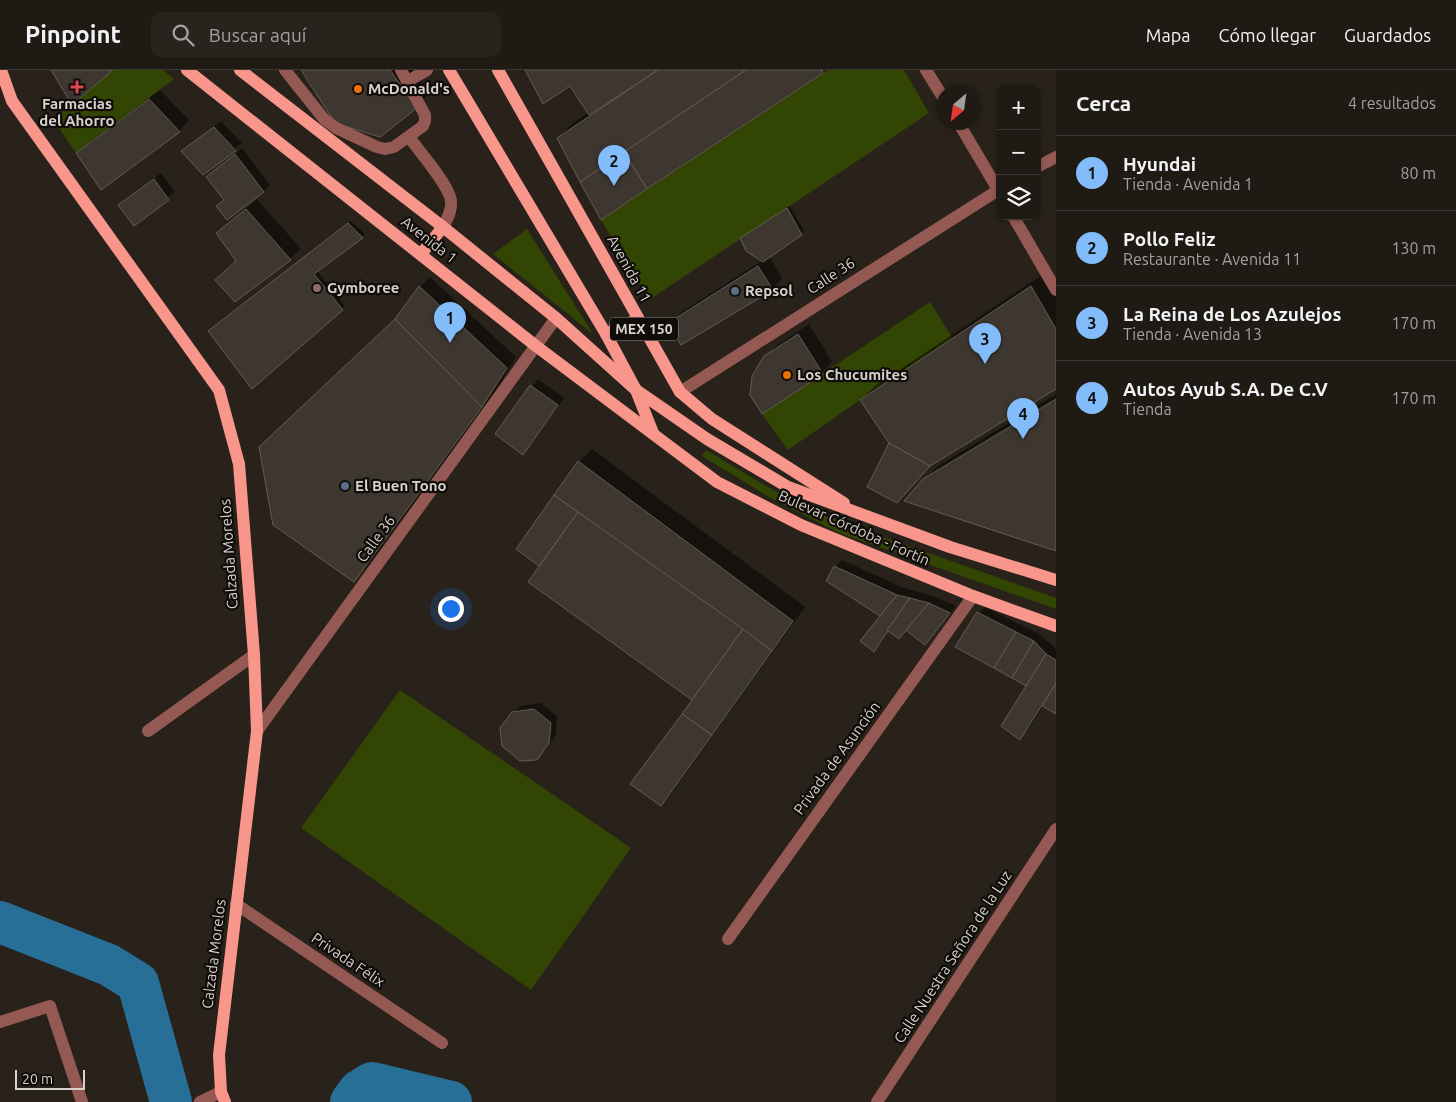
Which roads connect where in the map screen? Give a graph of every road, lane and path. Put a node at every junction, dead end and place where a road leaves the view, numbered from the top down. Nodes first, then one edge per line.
1 (1, 70) edge
2 (187, 70) edge
3 (240, 70) edge
4 (285, 70) edge
5 (427, 70) edge
6 (448, 70) edge
7 (498, 70) edge
8 (926, 70) edge
9 (404, 75) edge
10 (936, 86) edge
11 (963, 130) edge
12 (409, 137) junction
13 (1056, 157) edge
14 (1041, 165) edge
15 (996, 186) edge
16 (996, 193) edge
17 (1015, 220) edge
18 (443, 228) junction
19 (421, 254) junction
20 (1056, 290) edge
21 (556, 318) junction
22 (638, 319) junction
23 (606, 334) junction
24 (536, 346) junction
25 (636, 390) junction
26 (680, 392) junction
27 (653, 434) junction
28 (867, 518) junction
29 (1056, 580) edge
30 (973, 596) junction
31 (1056, 626) edge
32 (254, 655) junction
33 (148, 731) dead end
34 (257, 731) junction
35 (1056, 830) edge
36 (236, 904) junction
37 (728, 939) dead end
38 (0, 1022) edge
39 (442, 1044) dead end
40 (223, 1097) edge
41 (82, 1102) edge
42 (200, 1102) edge
43 (877, 1102) edge

1 - 32 main road, Calzada Morelos
2 - 19 main road, Avenida 1
3 - 18 main road, Avenida 1
4 - 12 street
5 - 9 street
6 - 23 main road, MEX 150
7 - 22 main road, Avenida 11 / MEX 150
8 - 10 street
9 - 12 street
11 - 15 street
12 - 18 street
13 - 14 street
16 - 26 street, Calle 36
17 - 20 street
18 - 19 main road
18 - 21 main road, Avenida 1
19 - 24 main road, Avenida 1
21 - 24 street, Calle 36
21 - 25 main road, Avenida 1
22 - 23 main road
22 - 26 main road, Avenida 11 / MEX 150
23 - 25 main road, MEX 150
24 - 27 main road, Avenida 1
24 - 34 street, Calle 36
25 - 27 main road, MEX 150
25 - 28 main road, Avenida 1
26 - 28 main road, Avenida 11 / MEX 150
27 - 30 main road, Bulevar Córdoba - Fortín
28 - 29 main road, Bulevar Córdoba - Fortín / MEX 150
30 - 31 main road, Bulevar Córdoba - Fortín
30 - 37 street, Privada de Asunción
32 - 33 street
32 - 34 main road, Calzada Morelos
34 - 36 main road, Calzada Morelos
35 - 43 street, Calle Nuestra Señora de la Luz
36 - 39 street, Privada Félix
36 - 40 main road, Calzada Morelos
38 - 41 street
40 - 42 street

